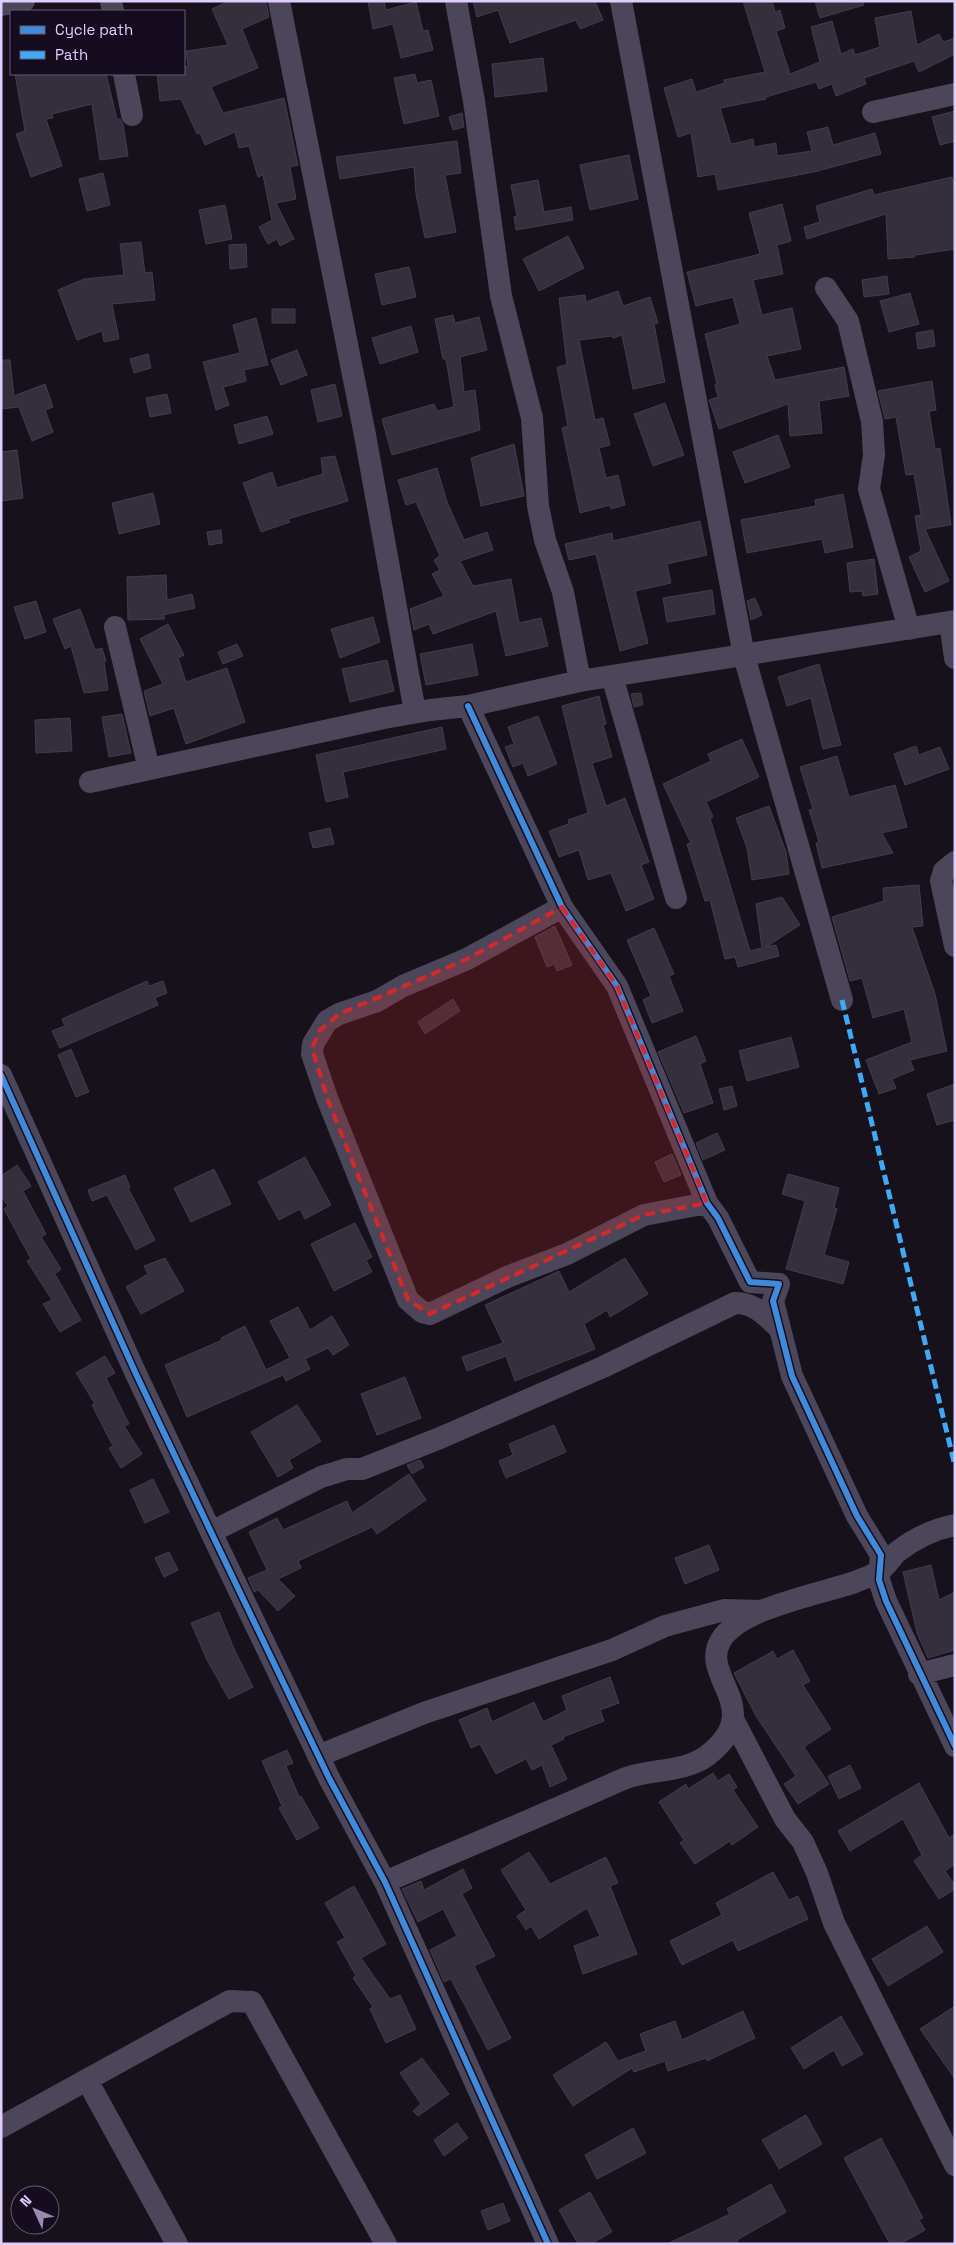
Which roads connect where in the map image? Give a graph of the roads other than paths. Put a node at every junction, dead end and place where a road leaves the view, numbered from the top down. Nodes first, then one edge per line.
1 (24, 1) edge
2 (279, 1) edge
3 (456, 1) edge
4 (621, 1) edge
5 (1, 5) edge
6 (124, 75) edge
7 (955, 94) edge
8 (873, 112) dead end
9 (132, 115) dead end
10 (826, 288) dead end
11 (952, 621) edge
12 (115, 627) dead end
13 (909, 629) junction
14 (744, 656) junction
15 (955, 658) edge
16 (612, 676) junction
17 (580, 681) junction
18 (468, 706) junction
19 (415, 712) junction
20 (148, 769) junction
21 (90, 782) dead end
22 (955, 862) edge
23 (676, 898) dead end
24 (562, 907) junction
25 (955, 946) edge
26 (842, 1000) dead end
27 (1, 1075) edge
28 (707, 1202) junction
29 (750, 1282) junction
30 (735, 1303) junction
31 (779, 1328) junction
32 (955, 1525) edge
33 (211, 1532) junction
34 (880, 1571) junction
35 (762, 1611) junction
36 (955, 1665) edge
37 (920, 1674) junction
38 (734, 1721) junction
39 (955, 1746) edge
40 (318, 1756) junction
41 (385, 1882) junction
42 (87, 2080) junction
43 (1, 2127) edge
44 (955, 2165) edge
45 (177, 2244) edge
46 (386, 2244) edge
47 (548, 2244) edge

1 - 5 street
2 - 19 street
3 - 17 street
4 - 14 street
6 - 9 street
7 - 8 street
10 - 13 street
11 - 13 street
11 - 15 street
12 - 20 street
13 - 14 street
14 - 16 street
14 - 26 street
16 - 17 street
16 - 23 street
17 - 18 street
18 - 19 street
18 - 24 street
19 - 20 street
20 - 21 street
22 - 25 street
24 - 28 street
24 - 28 street
27 - 33 street
28 - 29 street
29 - 30 street
29 - 31 street
30 - 31 street
30 - 33 street
31 - 34 street
32 - 34 street
33 - 40 street
34 - 35 street
34 - 37 street
35 - 38 street
35 - 40 street
36 - 37 street
37 - 39 street
38 - 41 street
38 - 44 street
40 - 41 street
41 - 47 street
42 - 43 street
42 - 45 street
42 - 46 street

